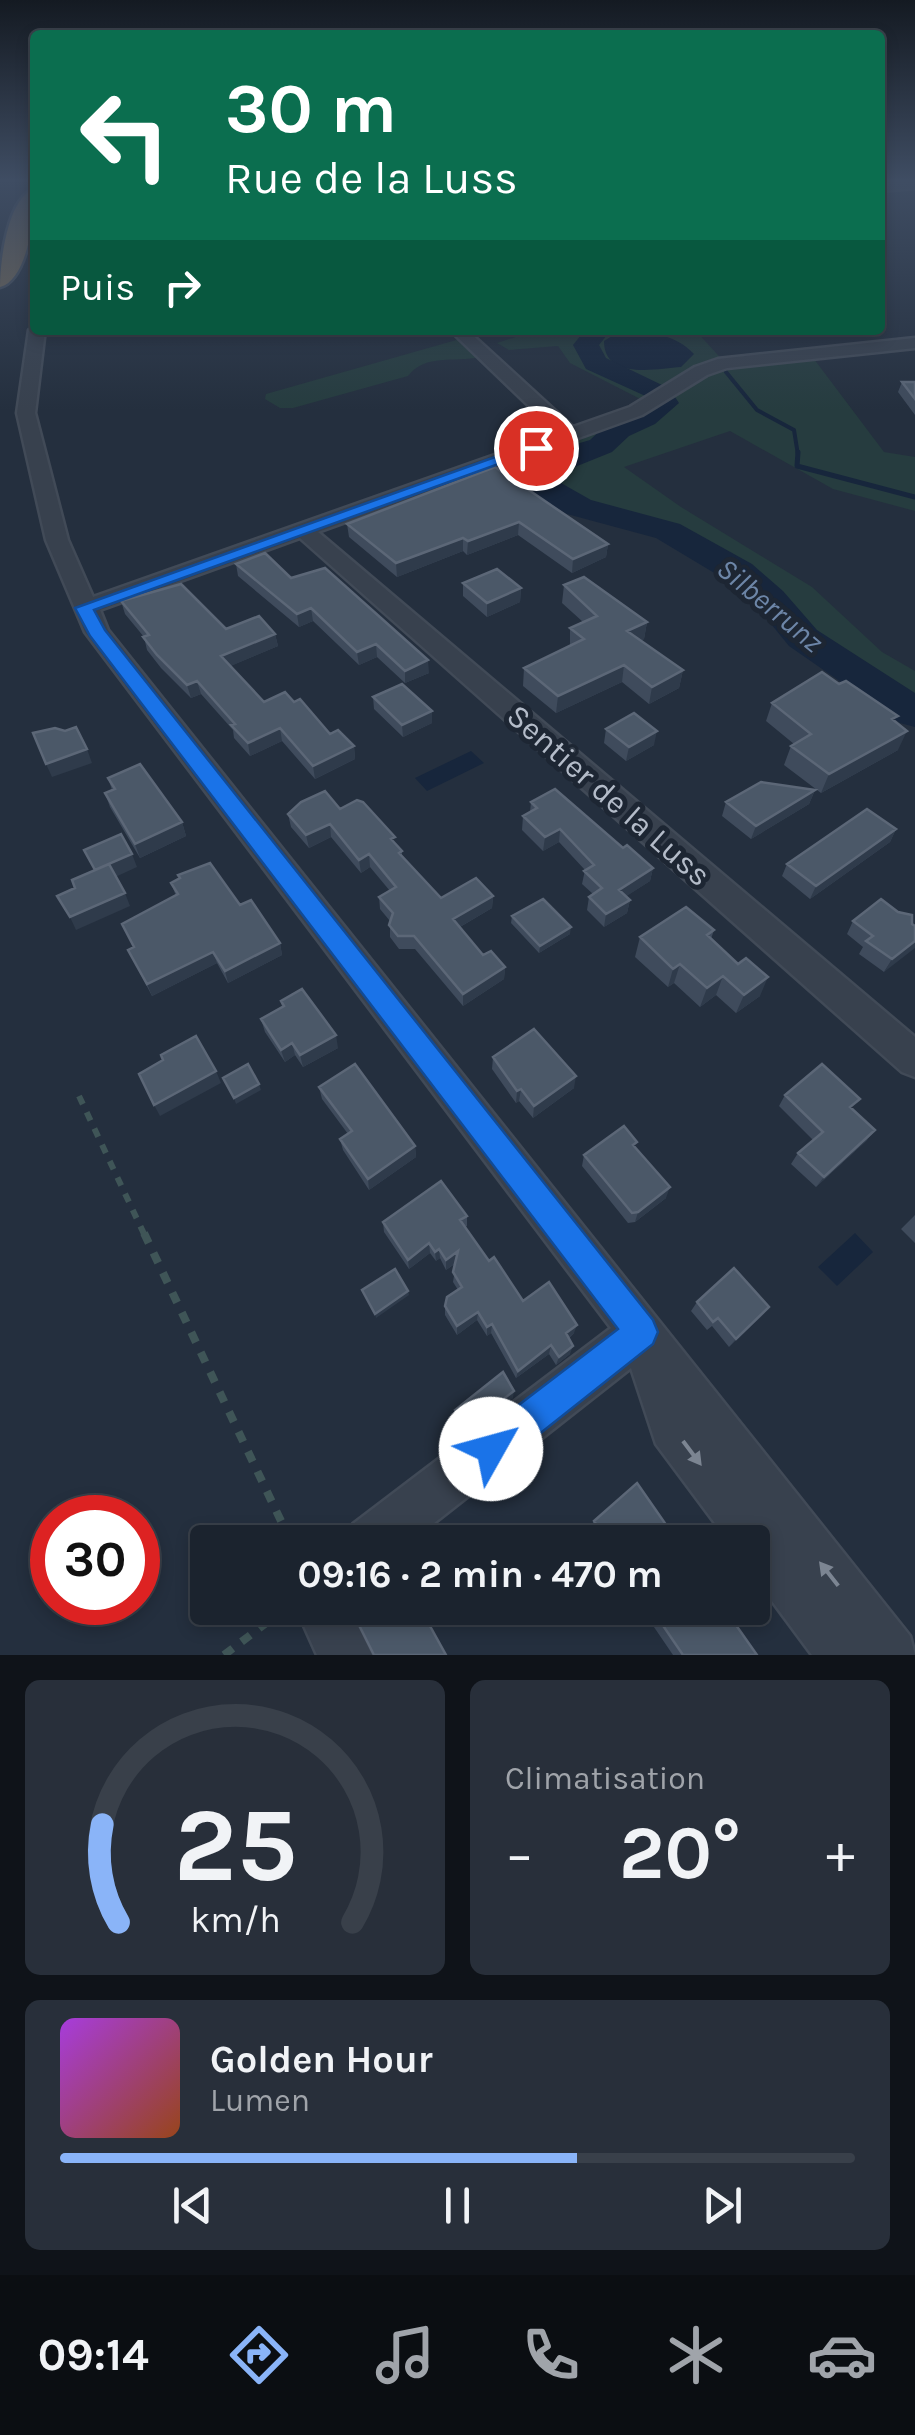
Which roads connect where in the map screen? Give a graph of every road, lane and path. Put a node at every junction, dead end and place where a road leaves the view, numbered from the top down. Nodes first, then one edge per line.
1 (36, 335) edge
2 (463, 335) edge
3 (915, 343) edge
4 (570, 435) junction
5 (304, 531) junction
6 (84, 608) junction
7 (915, 1060) edge
8 (79, 1096) dead end
9 (641, 1332) junction
10 (284, 1525) edge
11 (393, 1525) edge
12 (264, 1625) edge
13 (330, 1625) edge
14 (224, 1655) edge
15 (345, 1655) edge
16 (844, 1655) edge
17 (891, 1655) edge

1 - 6 street
2 - 4 street
3 - 4 street
4 - 5 street
5 - 6 street
5 - 7 street, Sentier de la Luss
6 - 9 street
8 - 10 path
9 - 11 street
9 -> 16 street
17 -> 9 street
12 - 14 path
13 - 15 street

